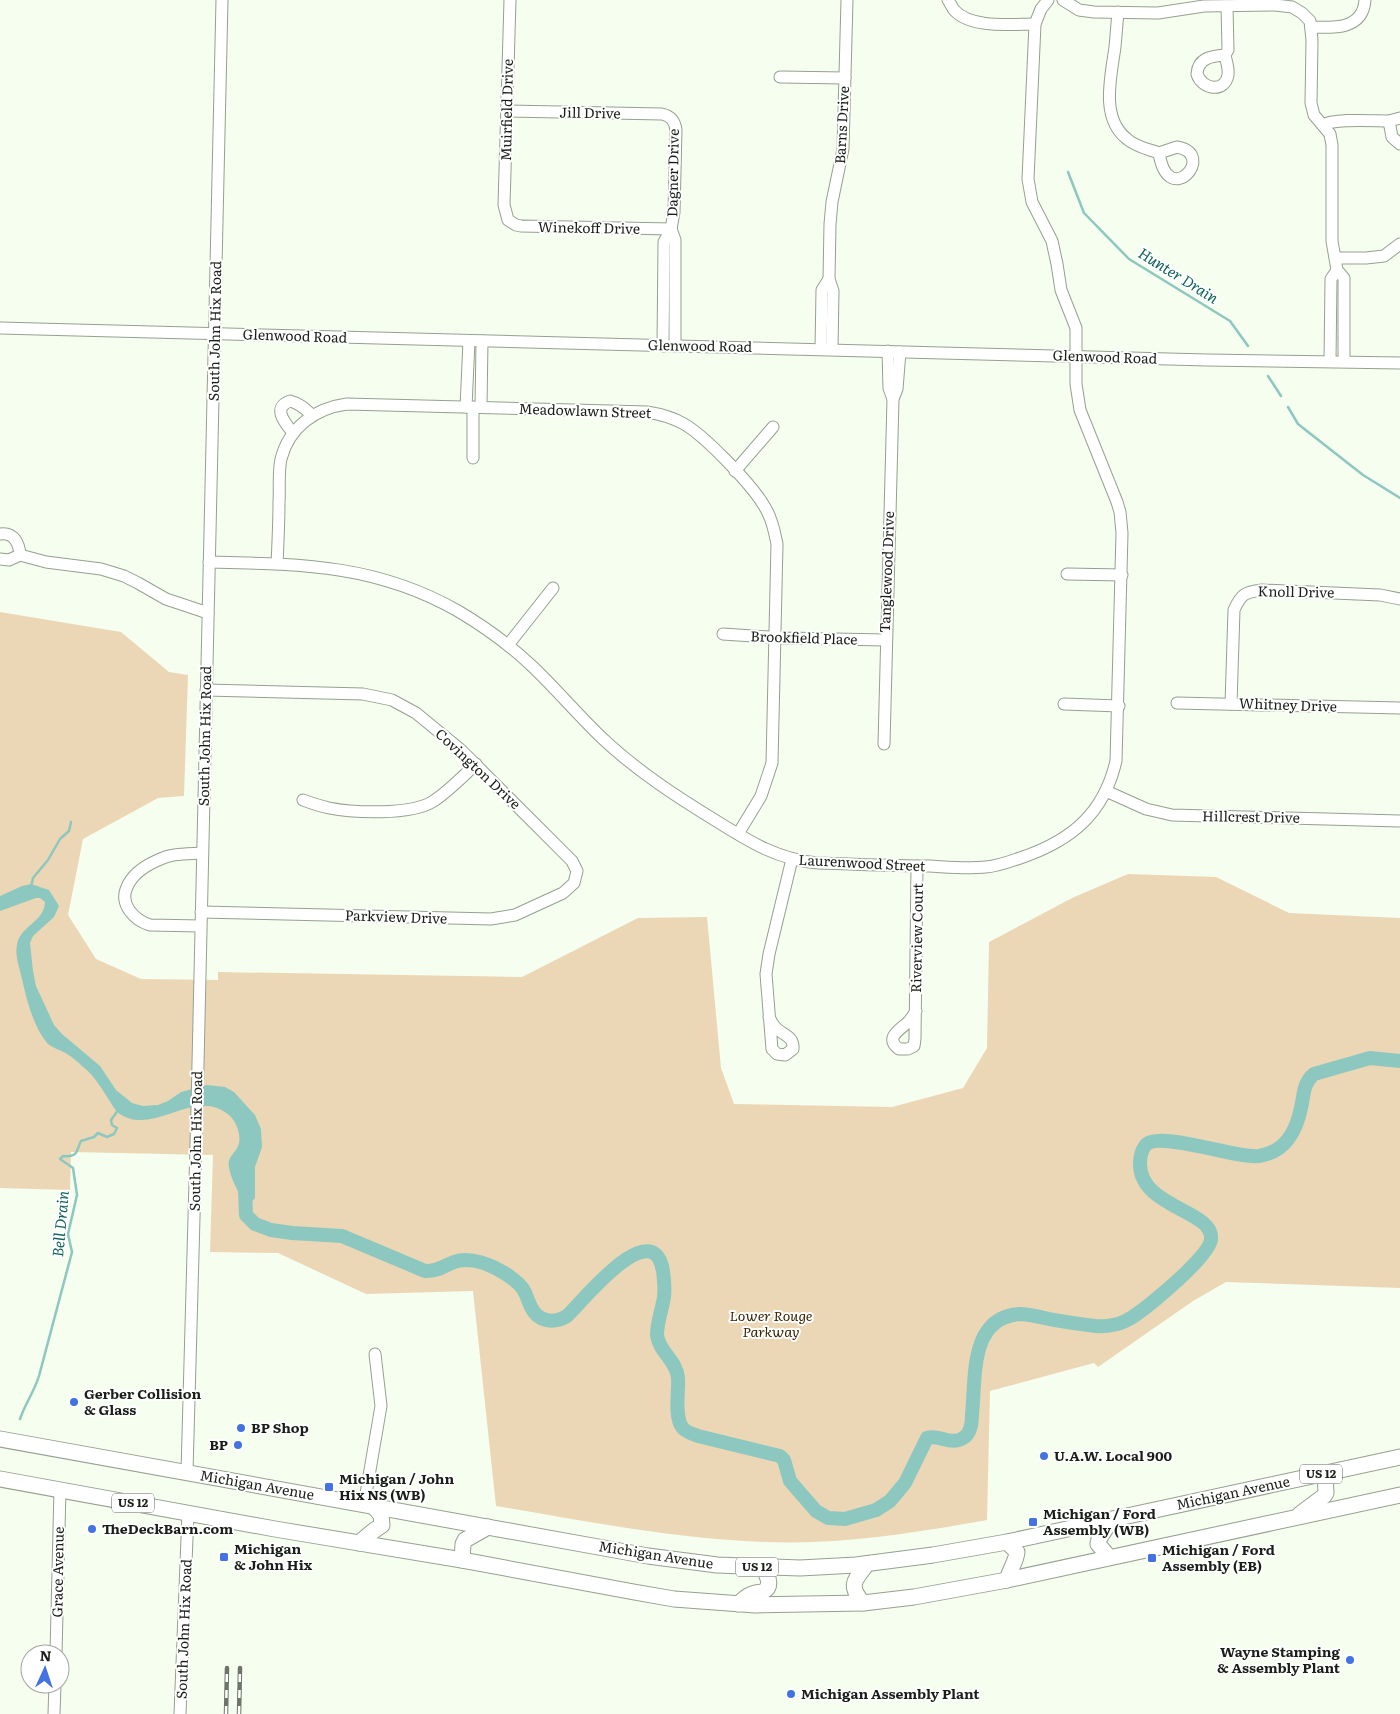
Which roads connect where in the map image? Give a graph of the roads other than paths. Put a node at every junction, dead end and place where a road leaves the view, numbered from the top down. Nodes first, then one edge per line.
1 (222, 0) edge
2 (510, 0) edge
3 (846, 0) edge
4 (948, 0) edge
5 (1048, 0) edge
6 (1063, 0) edge
7 (1365, 0) edge
8 (1193, 3) edge
9 (1275, 3) edge
10 (1227, 6) junction
11 (1118, 12) junction
12 (1035, 24) junction
13 (1311, 27) junction
14 (1225, 55) dead end
15 (780, 77) dead end
16 (845, 78) junction
17 (507, 111) junction
18 (671, 118) joint
19 (1395, 119) edge
20 (1324, 125) junction
21 (1400, 144) edge
22 (1159, 153) dead end
23 (508, 220) joint
24 (671, 229) junction
25 (1400, 244) edge
26 (1336, 258) junction
27 (1337, 270) junction
28 (1331, 311) junction
29 (1345, 311) junction
30 (0, 328) edge
31 (216, 334) junction
32 (469, 341) junction
33 (482, 341) junction
34 (663, 346) junction
35 (675, 346) junction
36 (826, 349) junction
37 (894, 351) junction
38 (1076, 356) junction
39 (1330, 361) junction
40 (1344, 361) junction
41 (1400, 363) edge
42 (473, 407) junction
43 (312, 415) junction
44 (773, 427) dead end
45 (293, 433) junction
46 (473, 458) dead end
47 (735, 471) junction
48 (0, 534) edge
49 (20, 555) junction
50 (0, 559) edge
51 (209, 562) junction
52 (277, 564) junction
53 (1068, 574) dead end
54 (1122, 575) junction
55 (553, 588) dead end
56 (1400, 599) edge
57 (208, 613) junction
58 (723, 634) dead end
59 (776, 638) junction
60 (885, 640) junction
61 (508, 644) junction
62 (206, 690) junction
63 (1177, 703) dead end
64 (1064, 704) dead end
65 (1231, 704) junction
66 (1118, 706) junction
67 (1400, 708) edge
68 (884, 744) dead end
69 (476, 764) junction
70 (1106, 791) junction
71 (303, 800) dead end
72 (1400, 821) edge
73 (738, 834) junction
74 (202, 853) junction
75 (792, 860) junction
76 (917, 866) junction
77 (577, 875) joint
78 (201, 912) junction
79 (200, 926) junction
80 (916, 1011) dead end
81 (769, 1017) dead end
82 (375, 1354) dead end
83 (4, 1443) edge
84 (1400, 1457) edge
85 (187, 1472) junction
86 (1325, 1473) junction
87 (0, 1479) edge
88 (60, 1489) junction
89 (1400, 1495) edge
90 (369, 1506) junction
91 (188, 1513) junction
92 (1294, 1518) junction
93 (1112, 1519) junction
94 (488, 1527) junction
95 (1007, 1542) junction
96 (359, 1543) junction
97 (1109, 1557) junction
98 (462, 1560) junction
99 (867, 1564) junction
100 (764, 1568) junction
101 (1007, 1580) junction
102 (862, 1603) junction
103 (738, 1604) junction
104 (56, 1644) edge
105 (55, 1694) edge
106 (54, 1714) edge
107 (180, 1714) edge

1 - 31 street, South John Hix Road
2 - 17 street, Muirfield Drive
3 - 16 street, Barns Drive
4 - 12 street
5 - 12 street
6 - 11 street
7 - 13 street
8 - 10 street
8 - 11 street
9 - 10 street
9 - 13 street
10 - 14 street
11 - 22 street
12 - 38 street, Laurenwood Street
13 - 20 street
15 - 16 street
16 - 36 street, Barns Drive
17 - 18 street, Jill Drive
17 - 23 street, Muirfield Drive
18 - 24 street, Dagner Drive
19 - 20 street
19 - 21 street
20 - 26 street
23 - 24 street, Winekoff Drive
24 - 34 street, Dagner Drive
24 - 35 street, Dagner Drive
25 - 26 street
26 - 27 street
27 - 28 street
27 - 29 street
28 - 29 street
28 - 39 street
29 - 40 street
30 - 31 street, Glenwood Road
31 - 32 street, Glenwood Road
31 - 51 street, South John Hix Road
32 - 33 street, Glenwood Road
32 - 42 street
33 - 34 street, Glenwood Road
33 - 42 street
34 - 35 street, Glenwood Road
35 - 36 street, Glenwood Road
36 - 37 street, Glenwood Road
37 - 38 street, Glenwood Road
37 - 60 street, Tanglewood Drive
38 - 39 street, Glenwood Road
38 - 54 street, Laurenwood Street
39 - 40 street, Glenwood Road
40 - 41 street, Glenwood Road
42 - 43 street, Meadowlawn Street
42 - 46 street
42 - 47 street, Meadowlawn Street
43 - 45 street, Meadowlawn Street
43 - 45 street
44 - 47 street
45 - 52 street, Meadowlawn Street
47 - 59 street, Meadowlawn Street
48 - 49 street
49 - 50 street
49 - 57 street
51 - 52 street, Laurenwood Street
51 - 57 street, South John Hix Road
52 - 61 street, Laurenwood Street
53 - 54 street
54 - 66 street, Laurenwood Street
55 - 61 street
56 - 65 street, Knoll Drive
57 - 62 street, South John Hix Road
58 - 59 street, Brookfield Place
59 - 60 street, Brookfield Place
59 - 73 street, Meadowlawn Street
60 - 68 street, Tanglewood Drive
61 - 73 street, Laurenwood Street
62 - 69 street, Covington Drive
62 - 74 street, South John Hix Road
63 - 65 street, Whitney Drive
64 - 66 street
65 - 67 street, Whitney Drive
66 - 70 street, Laurenwood Street
69 - 71 street
69 - 77 street, Covington Drive
70 - 72 street, Hillcrest Drive
70 - 76 street, Laurenwood Street
73 - 75 street, Laurenwood Street
74 - 78 street, South John Hix Road
74 - 79 street
75 - 76 street, Laurenwood Street
75 - 81 street
76 - 80 street, Riverview Court
77 - 78 street, Parkview Drive
78 - 79 street, South John Hix Road
79 - 85 street, South John Hix Road
82 - 90 street
83 - 85 main road, Michigan Avenue / US 12
84 - 86 main road, Michigan Avenue / US 12
85 - 90 main road, Michigan Avenue / US 12
86 - 92 main road
86 - 93 main road, Michigan Avenue / US 12
87 - 88 main road, US 12
88 - 91 main road, US 12
88 - 104 street, Grace Avenue
89 - 92 main road, US 12
90 - 94 main road, Michigan Avenue / US 12
90 - 96 main road
91 - 96 main road, US 12
91 - 107 street, South John Hix Road
92 - 97 main road, US 12
93 - 95 main road, Michigan Avenue / US 12
93 - 97 main road
94 - 98 main road
94 - 100 main road, Michigan Avenue / US 12
95 - 99 main road, Michigan Avenue / US 12
95 - 101 main road
96 - 98 main road, US 12
97 - 101 main road, US 12
98 - 103 main road, US 12
99 - 100 main road, Michigan Avenue / US 12
99 - 102 main road
100 - 103 main road
101 - 102 main road, US 12
102 - 103 main road, US 12
105 - 106 street

